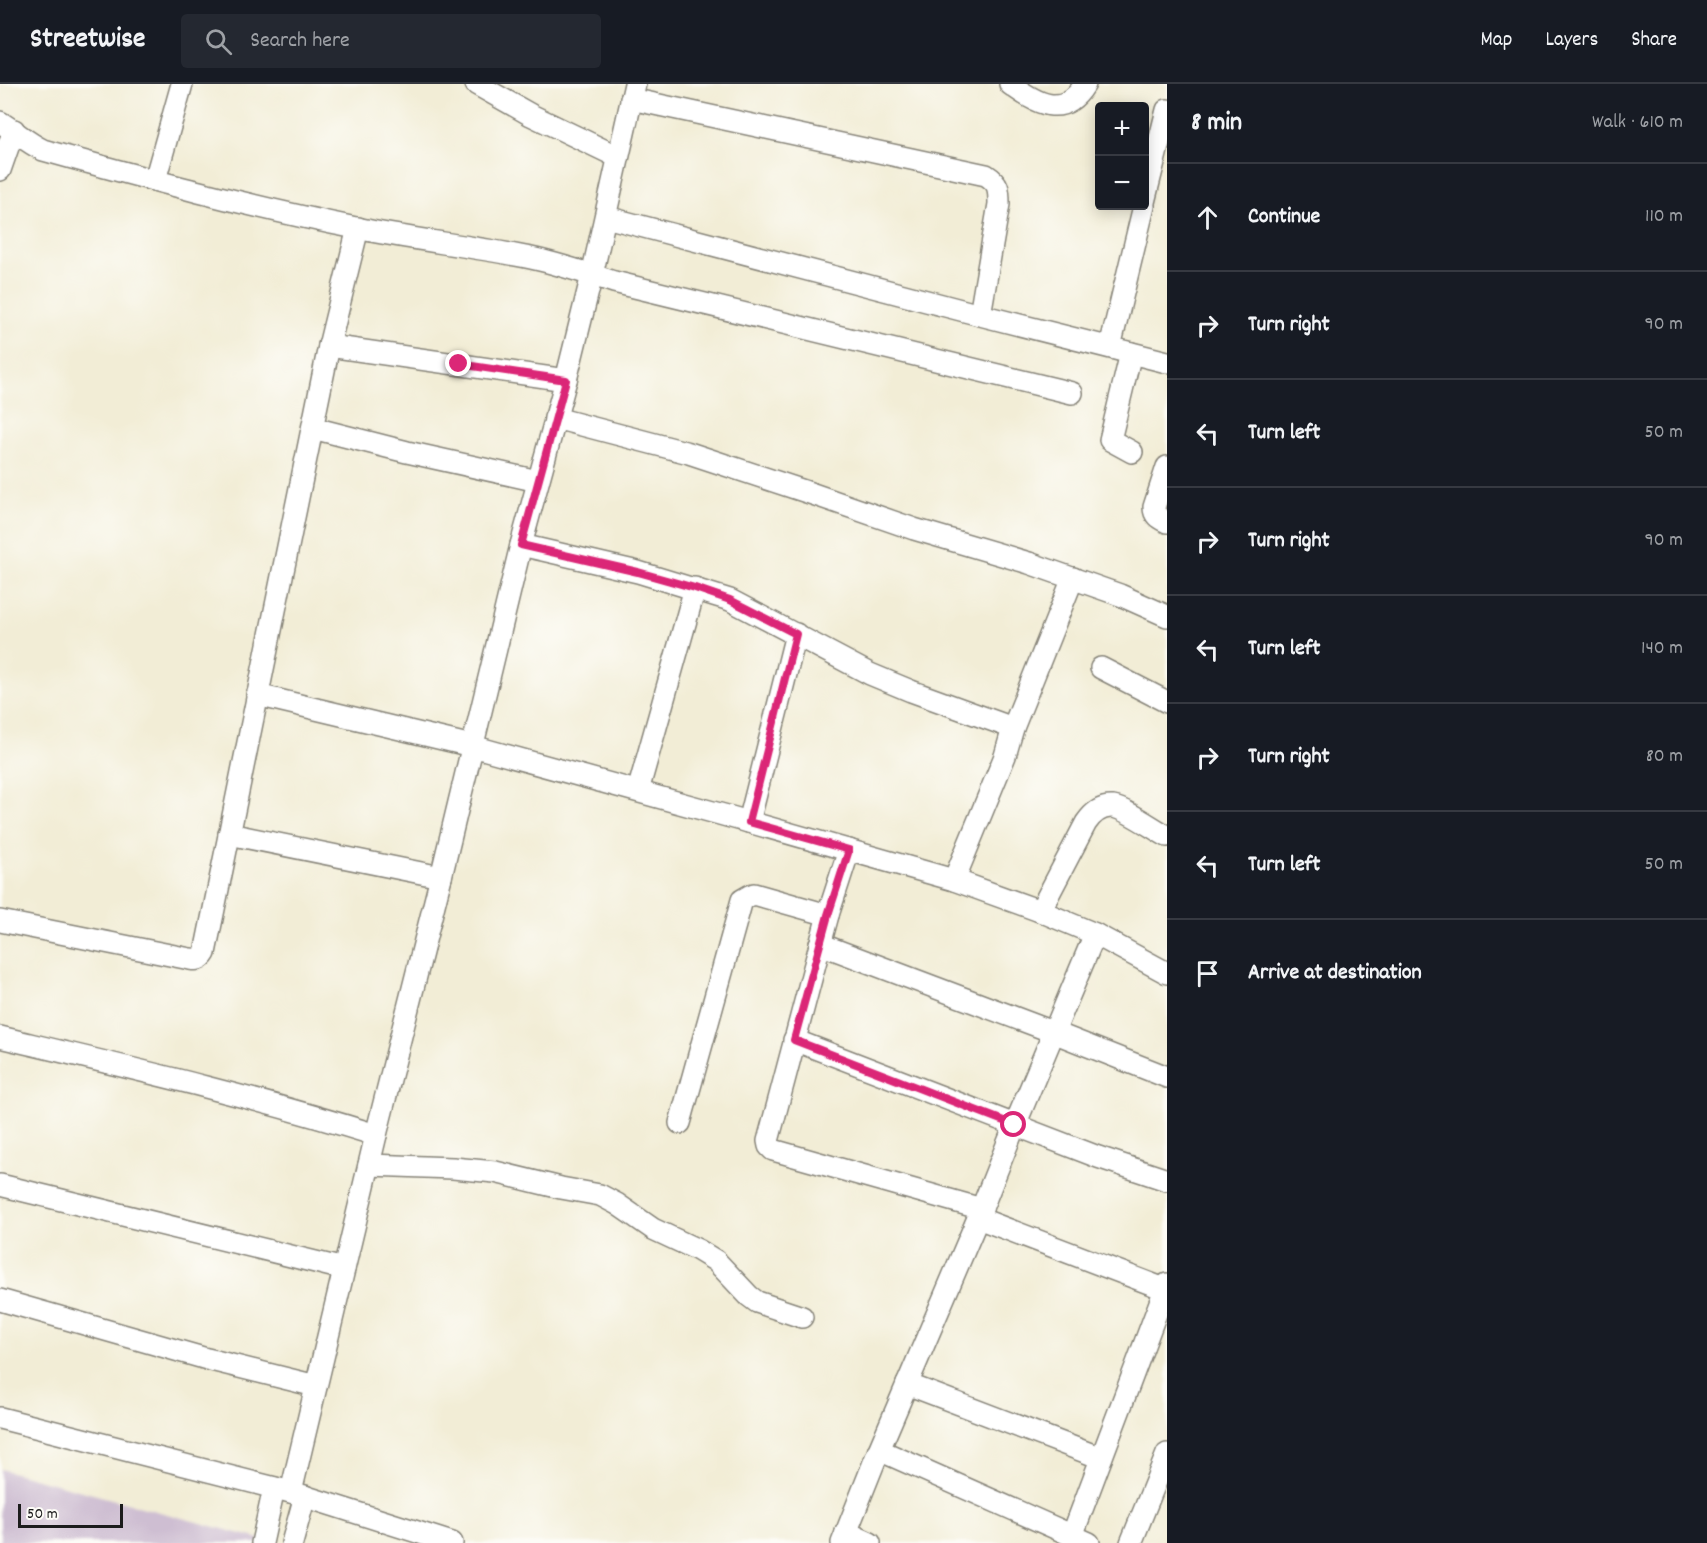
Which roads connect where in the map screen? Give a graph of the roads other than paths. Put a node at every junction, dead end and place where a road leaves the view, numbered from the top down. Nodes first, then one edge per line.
1 (182, 84) edge
2 (476, 84) edge
3 (1010, 84) edge
4 (1085, 84) edge
5 (633, 92) edge
6 (1167, 110) edge
7 (7, 126) edge
8 (618, 157) junction
9 (1161, 160) edge
10 (0, 166) edge
11 (155, 180) junction
12 (1149, 191) edge
13 (1143, 210) edge
14 (606, 217) junction
15 (358, 228) junction
16 (592, 275) junction
17 (980, 315) junction
18 (329, 346) junction
19 (1110, 347) junction
20 (1131, 353) junction
21 (1167, 362) edge
22 (566, 380) junction
23 (1072, 393) dead end
24 (555, 418) junction
25 (313, 428) junction
26 (1132, 452) dead end
27 (1167, 467) edge
28 (538, 481) junction
29 (1167, 522) edge
30 (521, 545) junction
31 (1073, 578) junction
32 (695, 588) junction
33 (1167, 616) edge
34 (796, 634) junction
35 (1101, 668) dead end
36 (257, 695) junction
37 (1167, 702) edge
38 (1013, 728) junction
39 (472, 746) junction
40 (638, 791) junction
41 (749, 822) junction
42 (229, 834) junction
43 (1167, 836) edge
44 (849, 850) junction
45 (441, 877) junction
46 (954, 880) junction
47 (1040, 911) junction
48 (828, 915) junction
49 (0, 921) edge
50 (1095, 934) junction
51 (820, 944) junction
52 (1167, 973) edge
53 (1053, 1032) junction
54 (0, 1037) edge
55 (794, 1040) junction
56 (1167, 1077) edge
57 (680, 1123) dead end
58 (1014, 1125) junction
59 (376, 1135) junction
60 (369, 1165) junction
61 (1167, 1180) edge
62 (0, 1185) edge
63 (980, 1214) junction
64 (344, 1269) junction
65 (1166, 1288) edge
66 (0, 1300) edge
67 (802, 1317) dead end
68 (907, 1384) junction
69 (316, 1386) junction
70 (0, 1418) edge
71 (879, 1450) junction
72 (1167, 1454) edge
73 (1101, 1458) junction
74 (290, 1492) junction
75 (844, 1538) edge
76 (1081, 1540) edge
77 (262, 1543) edge
78 (292, 1543) edge
79 (452, 1543) edge
80 (870, 1543) edge
81 (1131, 1543) edge

1 - 11 street
2 - 8 street
3 - 4 street
5 - 8 street
5 - 17 street
6 - 9 street
7 - 10 street
7 - 11 street
8 - 14 street
9 - 12 street
11 - 15 street
13 - 19 street
14 - 16 street
14 - 17 street
15 - 16 street
15 - 18 street
16 - 22 street
16 - 23 street
17 - 19 street
18 - 22 street
18 - 25 street
19 - 20 street
20 - 21 street
20 - 26 street
22 - 24 street
24 - 28 street
24 - 31 street
25 - 28 street
25 - 36 street
27 - 29 street
28 - 30 street
30 - 32 street
30 - 39 street
31 - 33 street
31 - 38 street
32 - 34 street
32 - 40 street
34 - 38 street
34 - 41 street
35 - 37 street
36 - 39 street
36 - 42 street
38 - 46 street
39 - 40 street
39 - 45 street
40 - 41 street
41 - 44 street
42 - 45 street
42 - 49 street
43 - 47 street
44 - 46 street
44 - 48 street
45 - 59 street
46 - 47 street
47 - 50 street
48 - 51 street
48 - 57 street
50 - 52 street
50 - 53 street
51 - 53 street
51 - 55 street
53 - 56 street
53 - 58 street
54 - 59 street
55 - 58 street
55 - 63 street
58 - 61 street
58 - 63 street
59 - 60 street
60 - 64 street
60 - 67 street
62 - 64 street
63 - 65 street
63 - 68 street
64 - 69 street
65 - 73 street
66 - 69 street
68 - 71 street
68 - 73 street
69 - 74 street
70 - 74 street
71 - 75 street
71 - 76 street
72 - 81 street
73 - 76 street
74 - 77 street
74 - 78 street
74 - 79 street
75 - 80 street

